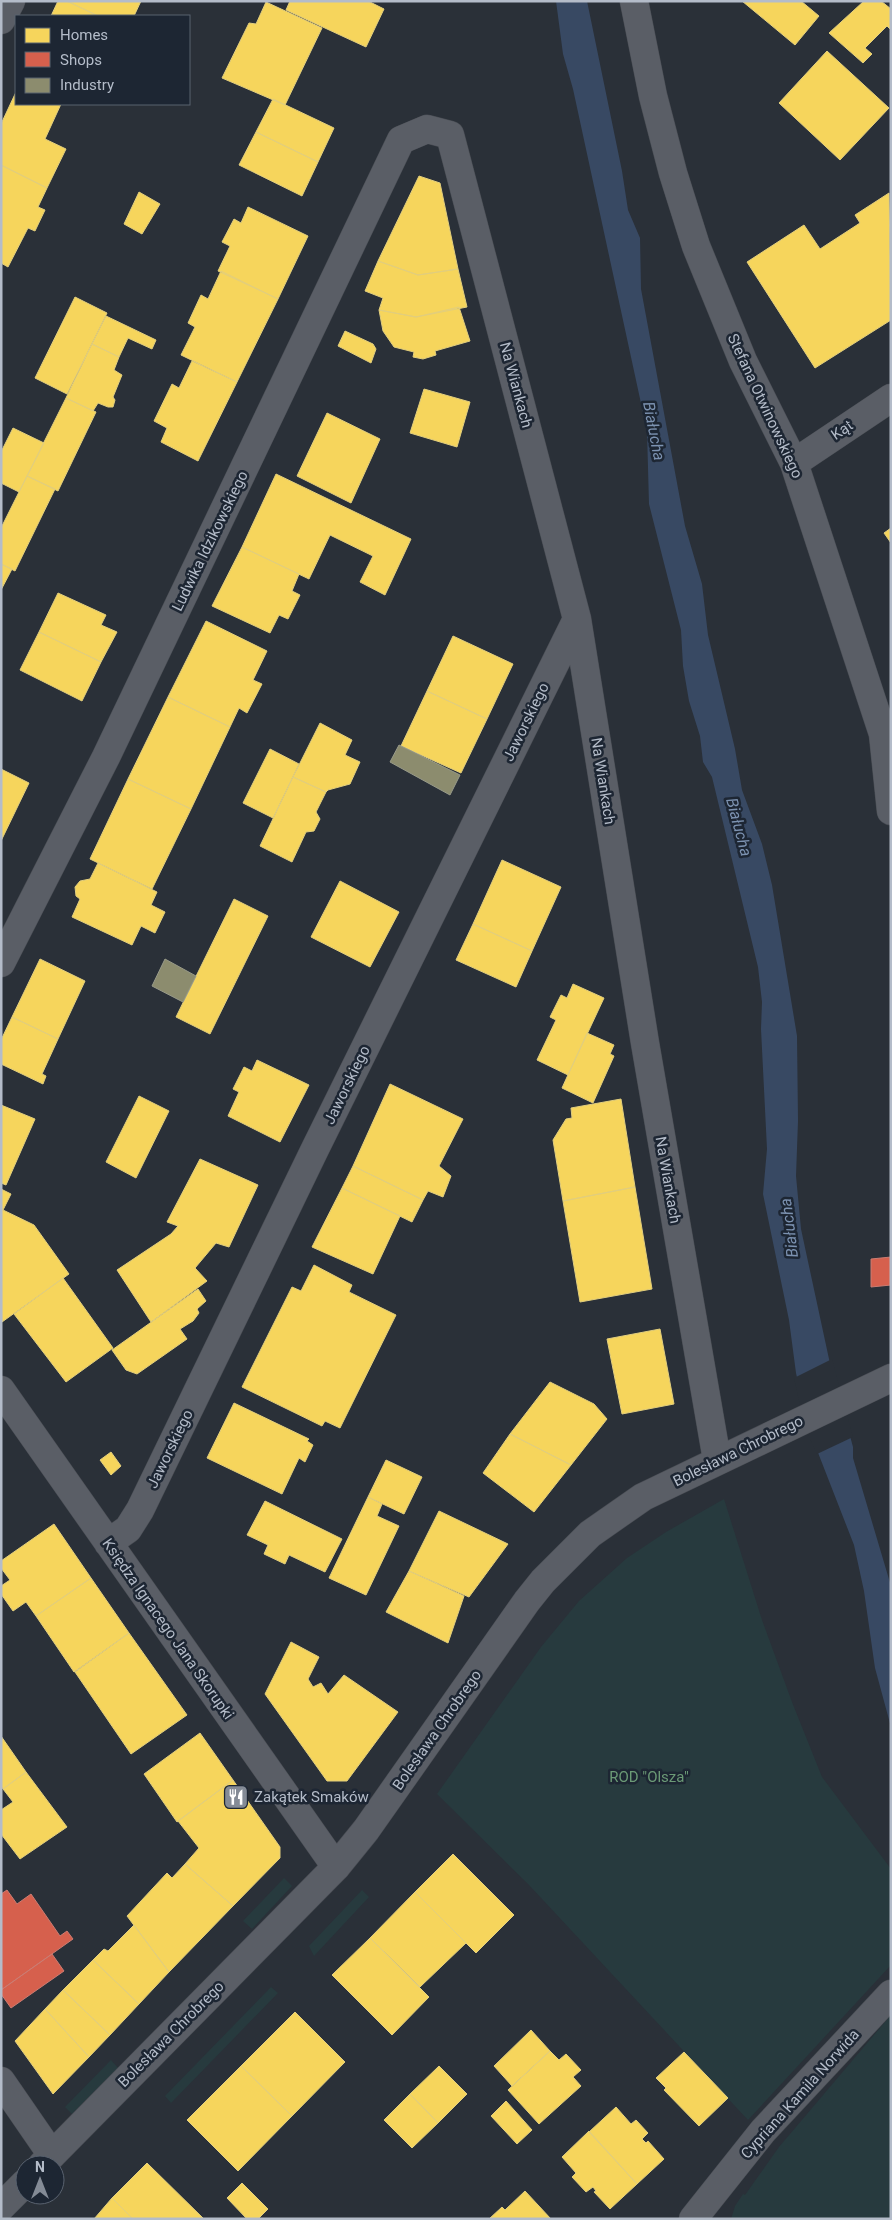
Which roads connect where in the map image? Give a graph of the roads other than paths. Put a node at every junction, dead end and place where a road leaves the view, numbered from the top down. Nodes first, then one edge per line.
1 (11, 1) edge
2 (634, 1) edge
3 (1, 20) edge
4 (426, 129) joint
5 (891, 398) edge
6 (794, 463) junction
7 (577, 619) junction
8 (891, 811) edge
9 (1, 964) edge
10 (891, 1378) edge
11 (1, 1390) edge
12 (717, 1460) junction
13 (108, 1543) junction
14 (336, 1867) junction
15 (891, 1994) edge
16 (1, 2081) edge
17 (44, 2155) edge
18 (52, 2155) edge
19 (15, 2193) edge
20 (1, 2207) edge
21 (693, 2219) edge

1 - 3 street
2 - 6 street, Stefana Otwinowskiego
4 - 7 street, Na Wiankach
4 - 9 street, Ludwika Idzikowskiego
5 - 6 street, Kąt
6 - 8 street, Stefana Otwinowskiego
7 - 12 street, Na Wiankach
7 - 13 street, Jaworskiego
10 - 12 street, Bolesława Chrobrego
11 - 13 street, Księdza Ignacego Jana Skorupki
12 - 14 street, Bolesława Chrobrego
13 - 14 street, Księdza Ignacego Jana Skorupki
14 - 18 street, Bolesława Chrobrego
15 - 21 street, Cypriana Kamila Norwida
16 - 17 street
19 - 20 street

